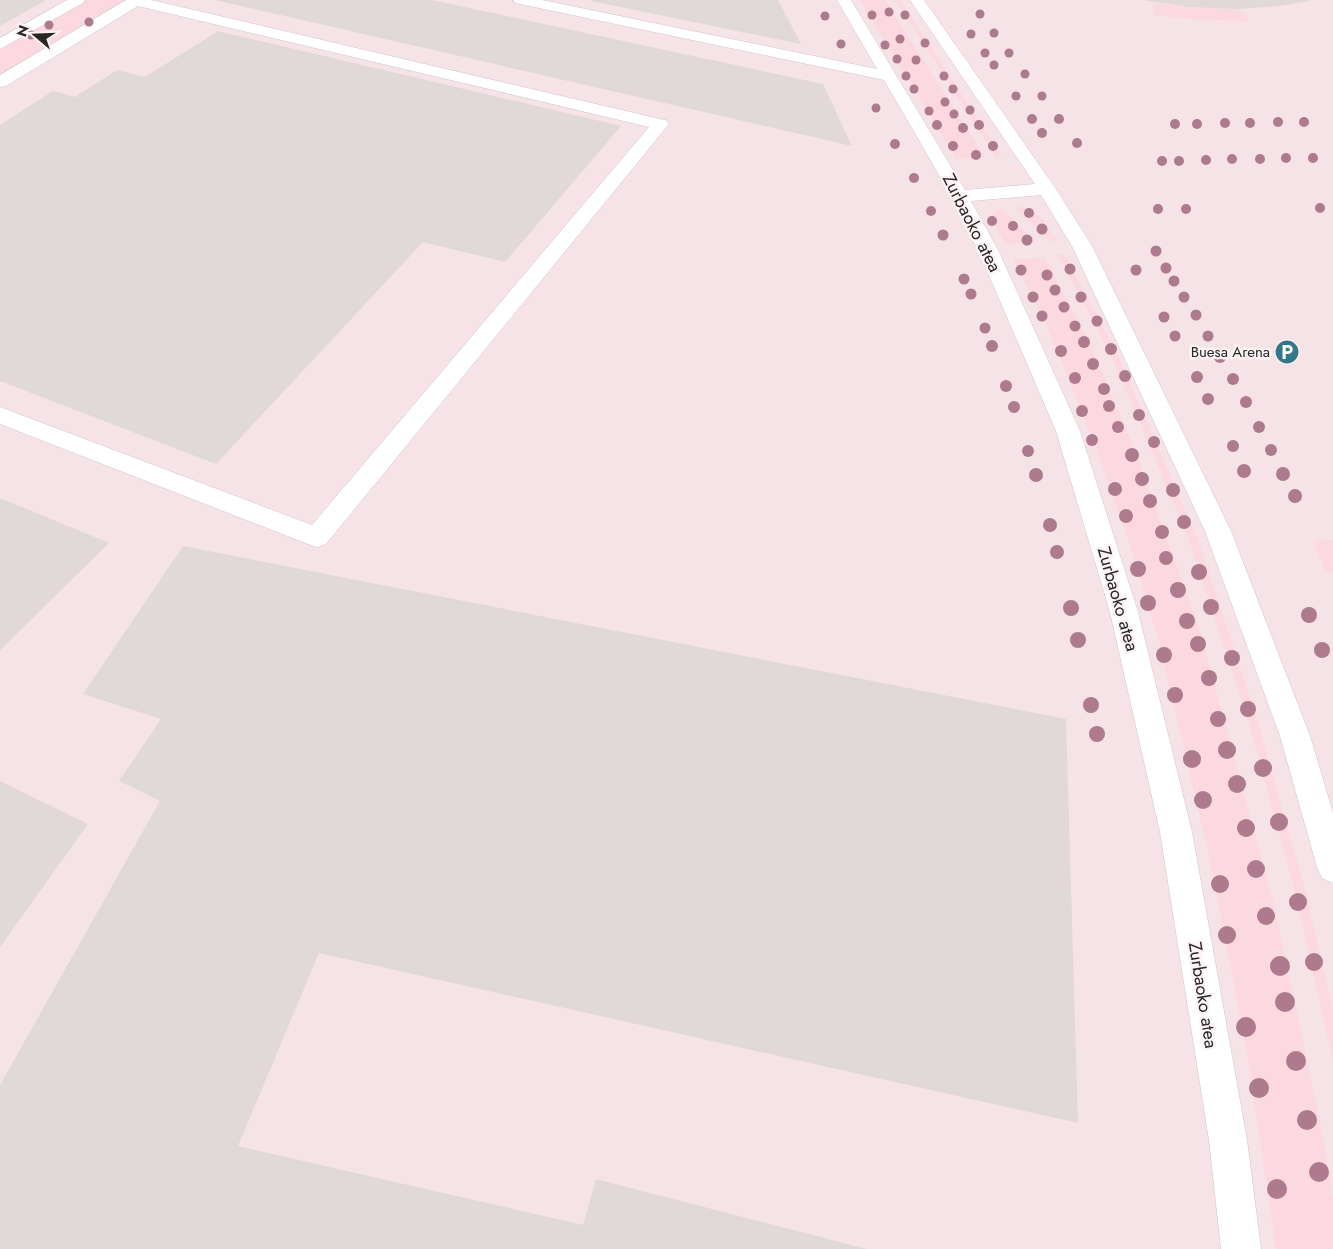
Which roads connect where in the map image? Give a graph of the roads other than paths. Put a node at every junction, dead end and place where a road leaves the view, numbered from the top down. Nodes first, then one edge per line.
1 (78, 0) edge
2 (136, 0) edge
3 (520, 0) edge
4 (844, 0) edge
5 (917, 0) edge
6 (0, 44) edge
7 (891, 77) junction
8 (0, 82) edge
9 (1047, 189) junction
10 (959, 196) junction
11 (0, 415) edge
12 (1333, 867) edge
13 (1241, 1249) edge

1 - 6 street
2 - 8 street
2 - 11 street
3 - 7 street
4 - 7 street, Zurbaoko atea
5 - 9 street
7 - 10 street, Zurbaoko atea
9 - 10 street
9 - 12 street
10 - 13 street, Zurbaoko atea

